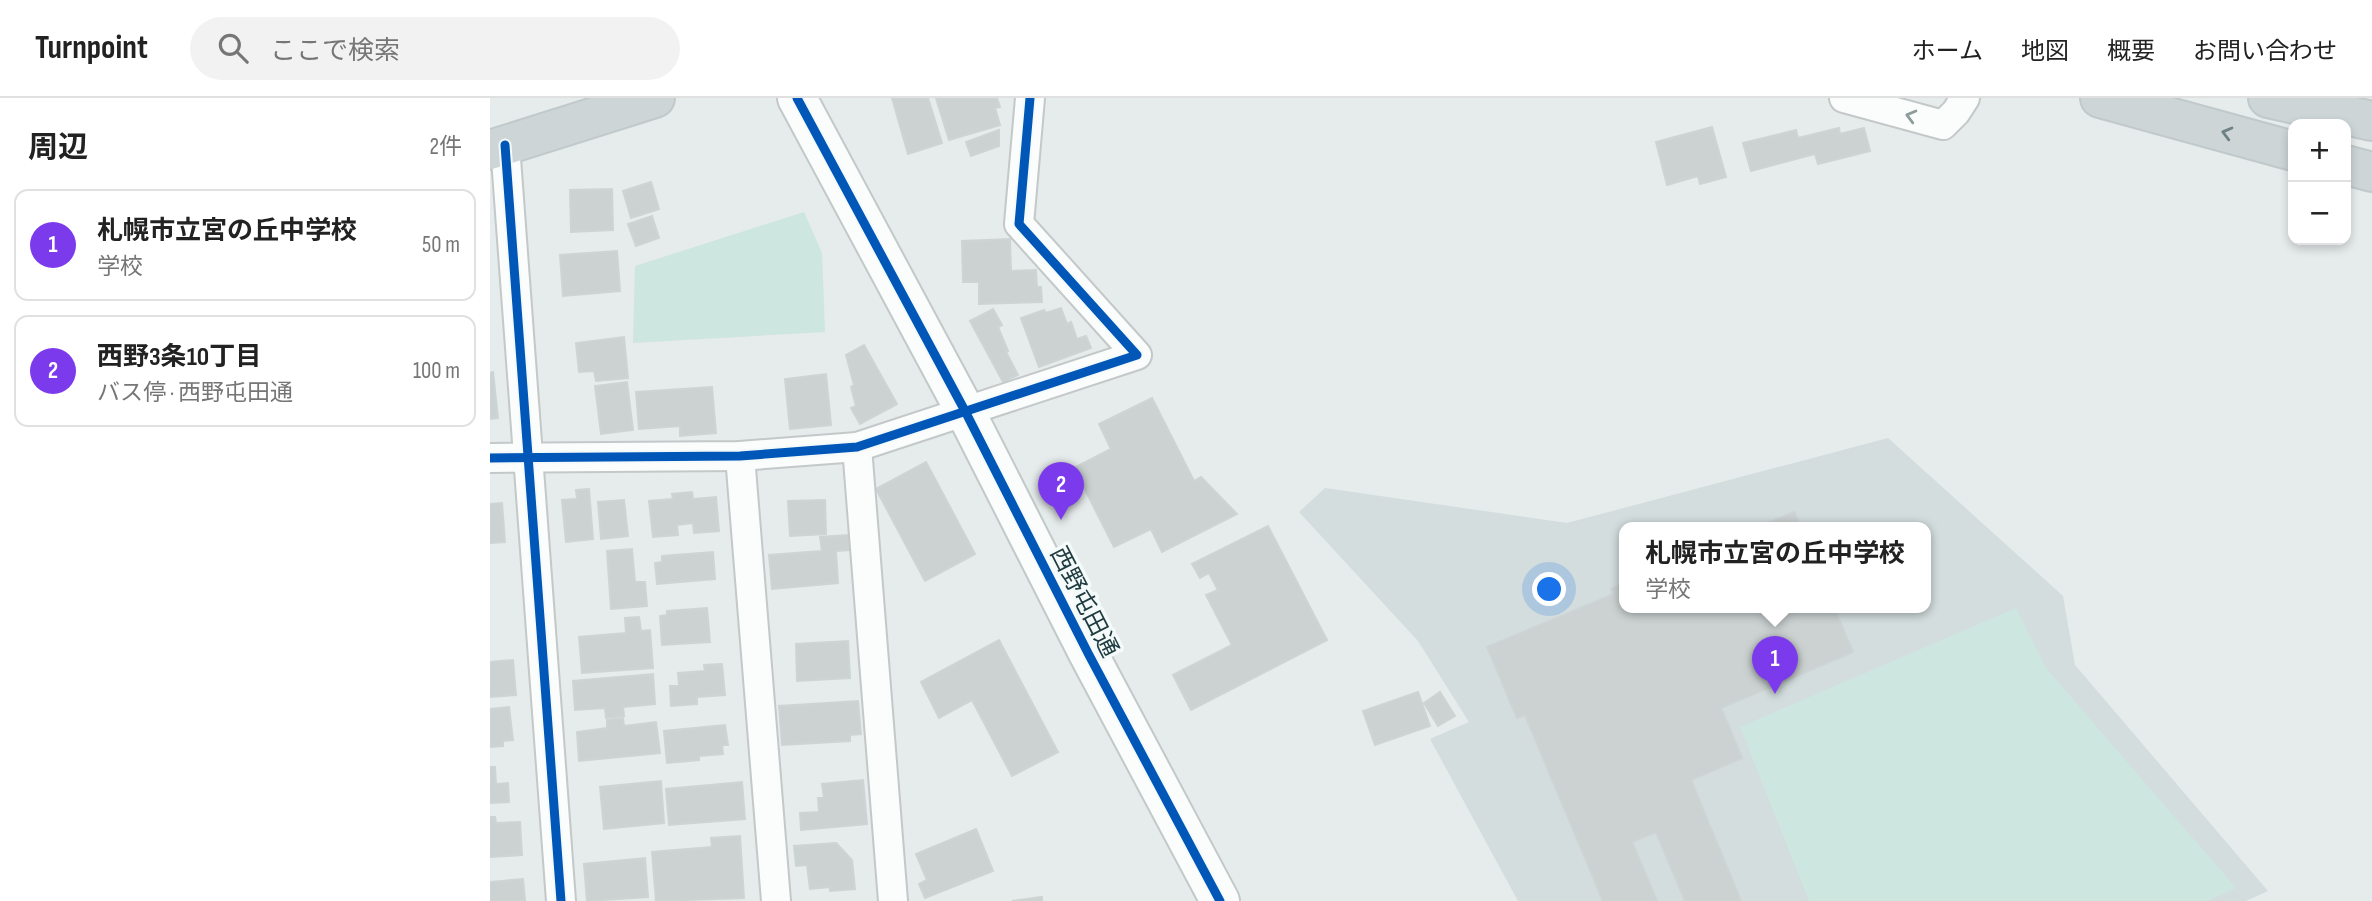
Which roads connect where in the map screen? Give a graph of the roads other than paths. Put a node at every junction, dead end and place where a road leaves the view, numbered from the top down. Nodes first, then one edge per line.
1 (655, 98) edge
2 (797, 98) edge
3 (1030, 98) edge
4 (1844, 98) edge
5 (1965, 98) edge
6 (2099, 98) edge
7 (2268, 98) edge
8 (2372, 121) edge
9 (497, 147) edge
10 (2288, 150) edge
11 (2351, 166) edge
12 (2372, 172) edge
13 (965, 411) junction
14 (857, 447) junction
15 (740, 456) junction
16 (490, 458) edge
17 (528, 458) junction
18 (561, 901) edge
19 (776, 901) edge
20 (893, 901) edge
21 (1220, 901) edge

1 - 9 main road
2 - 13 street, 西野屯田通
3 - 13 street
5 -> 4 street
10 -> 6 main road
7 - 8 main road
9 - 17 street
11 - 12 main road
13 - 14 street
13 - 21 street, 西野屯田通
14 - 15 street
14 - 20 street
15 - 17 street
15 - 19 street
16 - 17 street
17 - 18 street

